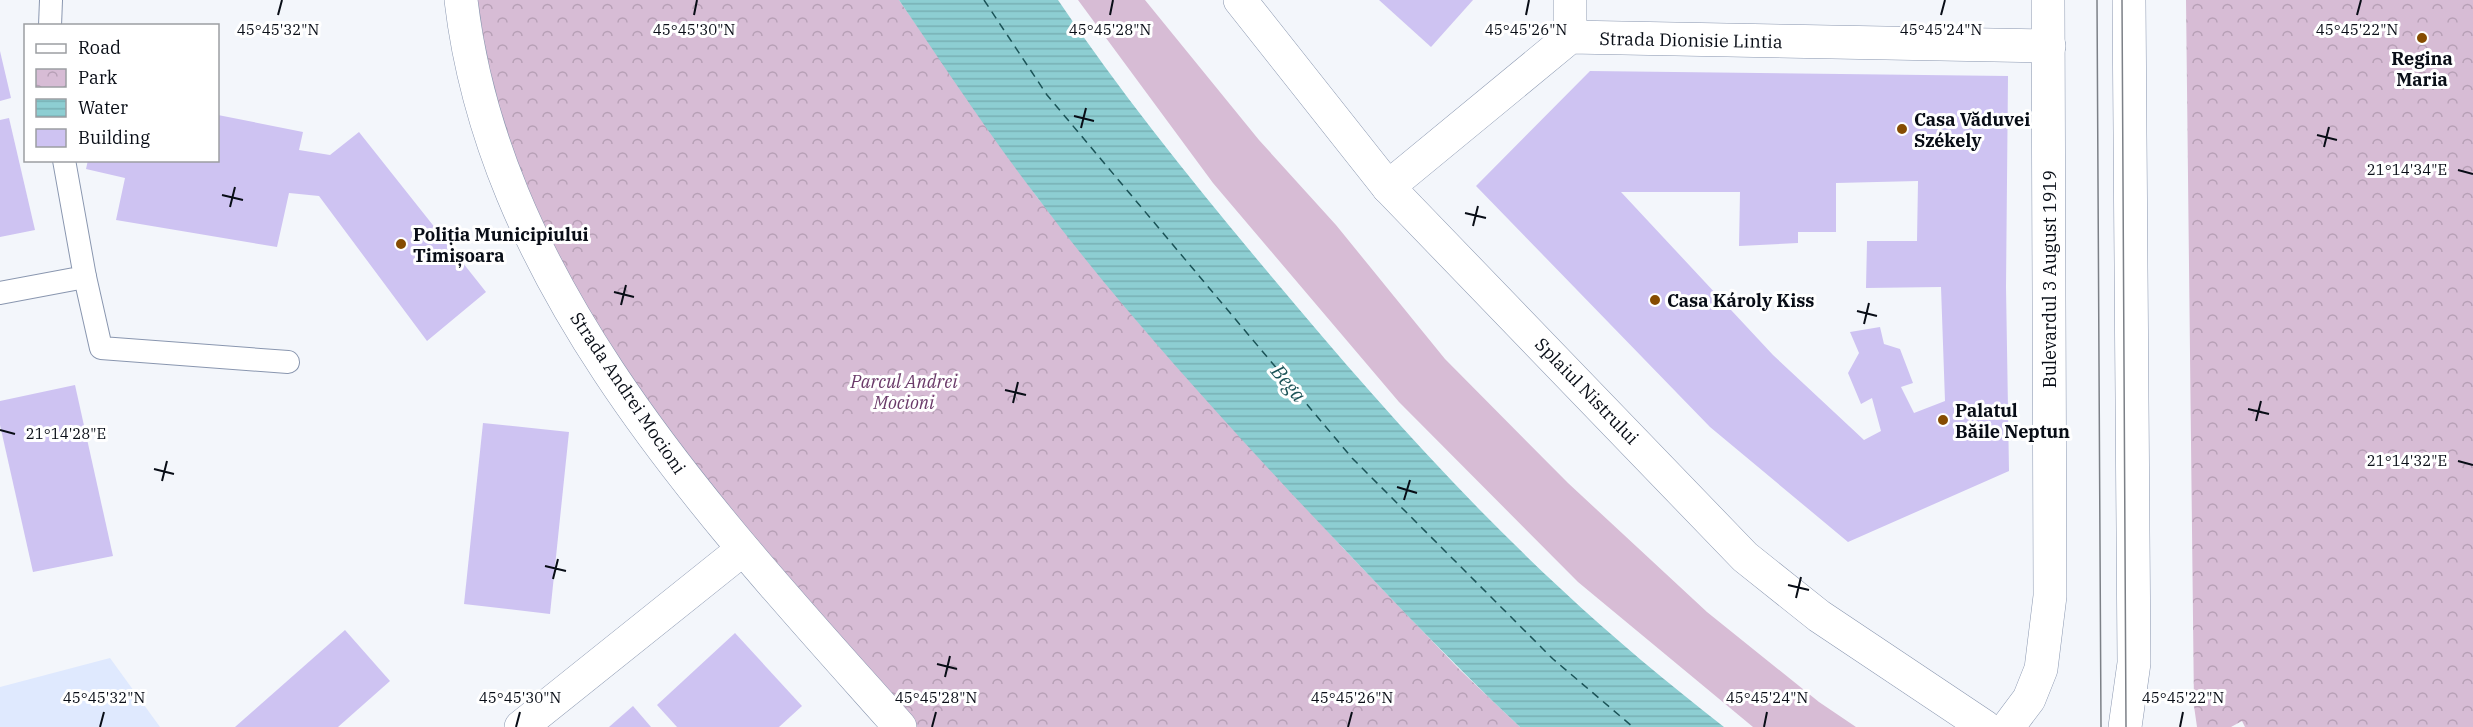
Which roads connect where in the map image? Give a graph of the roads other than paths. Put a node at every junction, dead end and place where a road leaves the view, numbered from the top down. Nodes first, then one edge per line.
1 (51, 0) edge
2 (461, 0) edge
3 (1240, 0) edge
4 (1570, 0) edge
5 (2048, 0) edge
6 (2129, 0) edge
7 (50, 24) edge
8 (1570, 37) junction
9 (2049, 46) junction
10 (64, 162) edge
11 (1388, 187) junction
12 (85, 277) junction
13 (0, 293) edge
14 (288, 362) dead end
15 (742, 550) junction
16 (521, 727) edge
17 (900, 727) edge
18 (1985, 727) edge
19 (2007, 727) edge
20 (2125, 727) edge

1 - 7 lane
2 - 15 street, Strada Andrei Mocioni
3 - 11 street, Splaiul Nistrului
4 - 8 street
5 - 9 street, Bulevardul 3 August 1919
6 - 20 street
8 - 9 street, Strada Dionisie Lintia
8 - 11 street
9 - 19 street, Bulevardul 3 August 1919
10 - 12 lane
11 - 18 street, Splaiul Nistrului
12 - 13 lane
12 - 14 lane
15 - 16 street
15 - 17 street, Strada Andrei Mocioni

